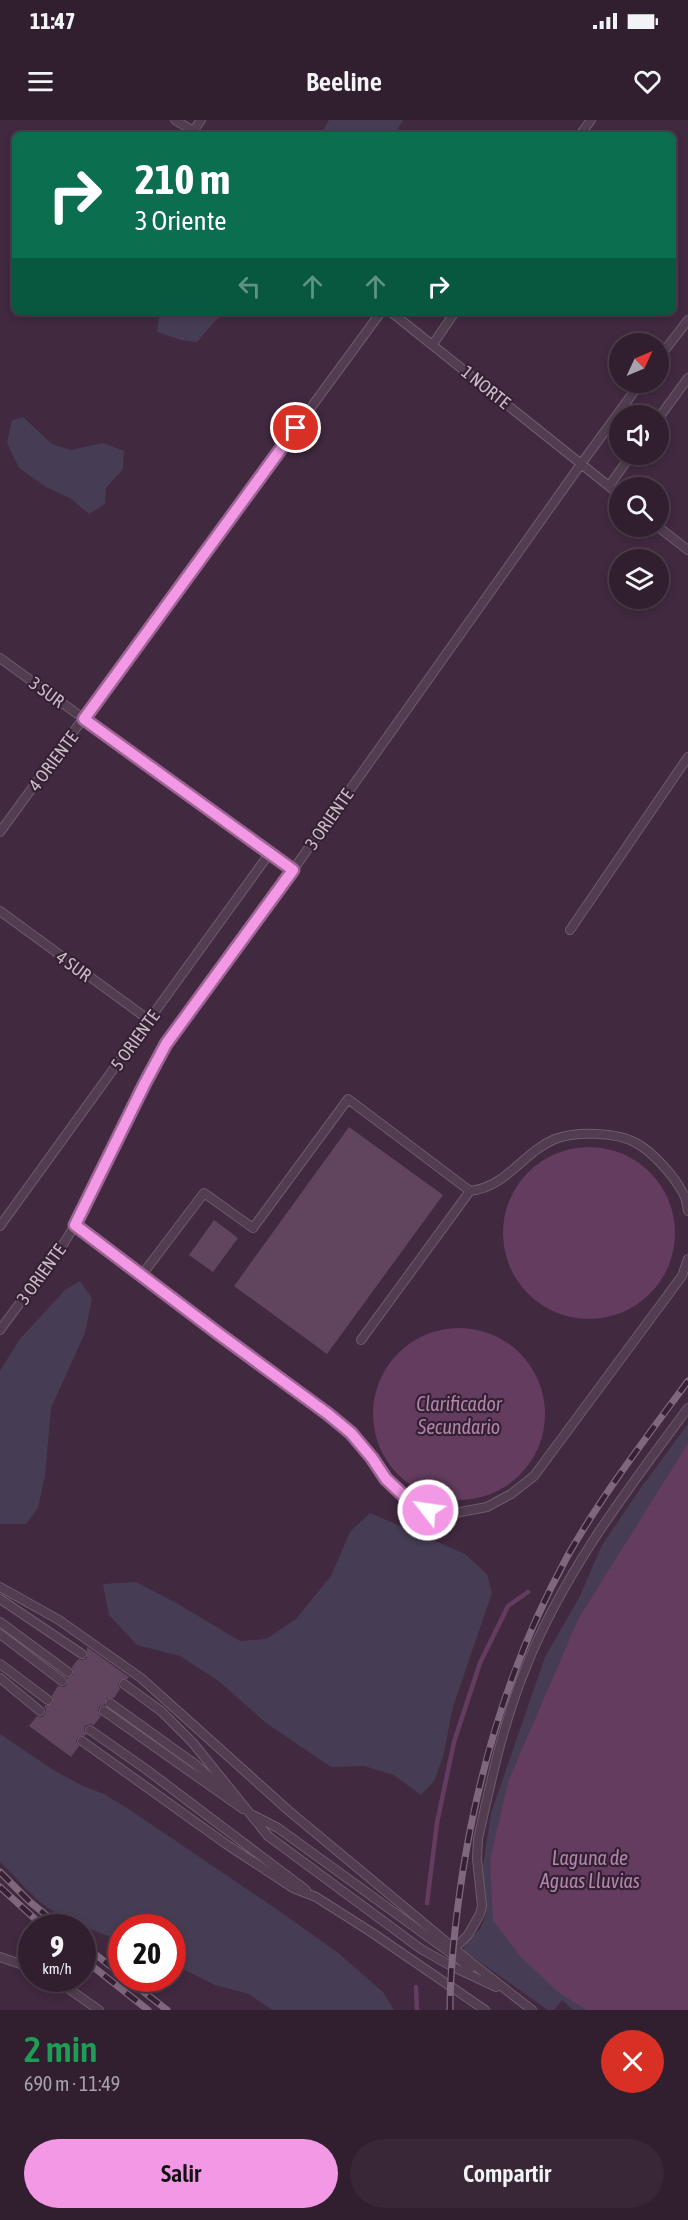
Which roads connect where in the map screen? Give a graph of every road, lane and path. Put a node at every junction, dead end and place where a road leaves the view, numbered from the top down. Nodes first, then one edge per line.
1 (175, 120) edge
2 (195, 132) edge
3 (379, 315) edge
4 (395, 315) edge
5 (453, 315) edge
6 (688, 320) edge
7 (433, 344) junction
8 (669, 345) edge
9 (688, 378) edge
10 (633, 393) edge
11 (668, 405) edge
12 (581, 464) junction
13 (609, 486) edge
14 (669, 535) edge
15 (688, 550) edge
16 (0, 658) edge
17 (84, 719) junction
18 (688, 757) edge
19 (0, 832) edge
20 (269, 854) junction
21 (293, 870) junction
22 (0, 912) edge
23 (570, 930) dead end
24 (149, 1020) junction
25 (470, 1191) junction
26 (688, 1211) edge
27 (4, 1214) edge
28 (75, 1225) junction
29 (0, 1226) edge
30 (688, 1259) edge
31 (141, 1276) junction
32 (0, 1330) edge
33 (361, 1340) dead end
34 (688, 1408) edge
35 (0, 1587) edge
36 (0, 1599) edge
37 (0, 1623) edge
38 (0, 1634) edge
39 (82, 1654) dead end
40 (0, 1664) edge
41 (68, 1672) dead end
42 (0, 1678) edge
43 (62, 1681) dead end
44 (124, 1684) dead end
45 (48, 1700) dead end
46 (110, 1702) dead end
47 (40, 1711) dead end
48 (104, 1711) dead end
49 (90, 1730) dead end
50 (82, 1741) dead end
51 (251, 1814) junction
52 (316, 1897) junction
53 (454, 1949) junction
54 (0, 1957) edge
55 (18, 1963) edge
56 (506, 1991) junction
57 (73, 1992) edge
58 (99, 2010) edge
59 (484, 2010) edge
60 (532, 2010) edge

1 - 2 lane
3 - 17 lane, 4 ORIENTE
4 - 7 lane, 1 NORTE
5 - 7 lane
6 - 8 lane
7 - 12 lane, 1 NORTE
9 - 11 lane
10 - 12 lane, 3 ORIENTE
12 - 13 lane, 1 NORTE
12 - 21 lane, 3 ORIENTE
14 - 15 lane
16 - 17 lane, 3 SUR
17 - 19 lane, 4 ORIENTE
17 - 20 lane, 3 SUR
18 - 23 lane
20 - 21 lane, 3 SUR
20 - 24 lane, 5 ORIENTE
21 - 28 lane, 3 ORIENTE
22 - 24 lane, 4 SUR
24 - 27 lane, 5 ORIENTE
25 - 26 lane
25 - 31 lane
25 - 33 lane
27 - 29 lane, 5 ORIENTE
28 - 31 lane
28 - 32 lane, 3 ORIENTE
30 - 31 lane
34 - 53 lane
35 - 53 lane
36 - 39 lane
37 - 41 lane
38 - 43 lane
40 - 45 lane
42 - 47 lane
44 - 51 lane
46 - 51 lane
48 - 51 lane
49 - 52 lane
50 - 52 lane
51 - 56 lane
51 - 56 lane
52 - 59 lane
53 - 56 lane
54 - 55 lane
56 - 60 lane
57 - 58 lane

